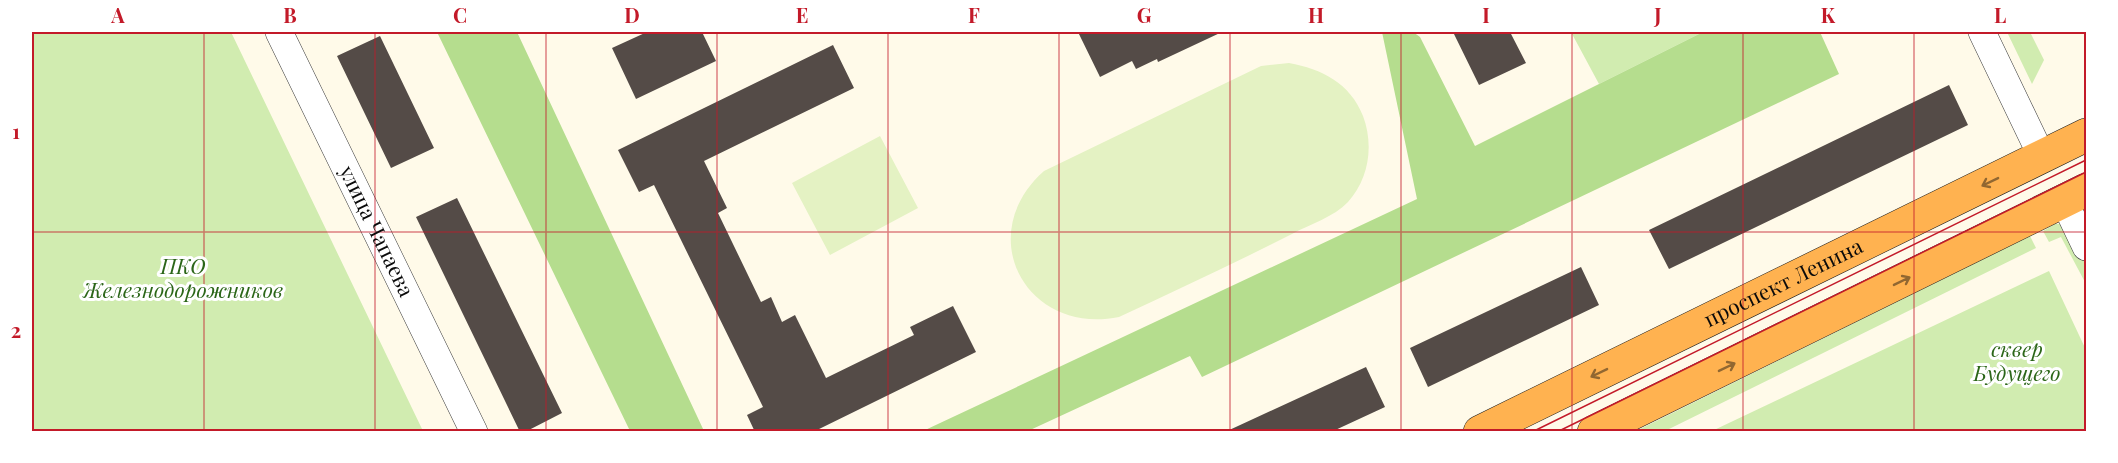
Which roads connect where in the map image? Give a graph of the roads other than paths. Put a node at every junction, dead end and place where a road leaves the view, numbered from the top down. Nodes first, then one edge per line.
1 (279, 32) edge
2 (1982, 32) edge
3 (2086, 135) edge
4 (2042, 157) junction
5 (2075, 196) edge
6 (2086, 247) edge
7 (1652, 348) junction
8 (1674, 392) junction
9 (474, 432) edge
10 (1480, 432) edge
11 (1594, 432) edge

1 - 9 street, улица Чапаева
2 - 4 street
3 - 4 highway, проспект Ленина
4 - 5 highway
4 -> 7 highway, проспект Ленина
5 - 6 street
8 -> 5 highway
7 - 8 highway
7 -> 10 highway, проспект Ленина
8 - 11 highway

